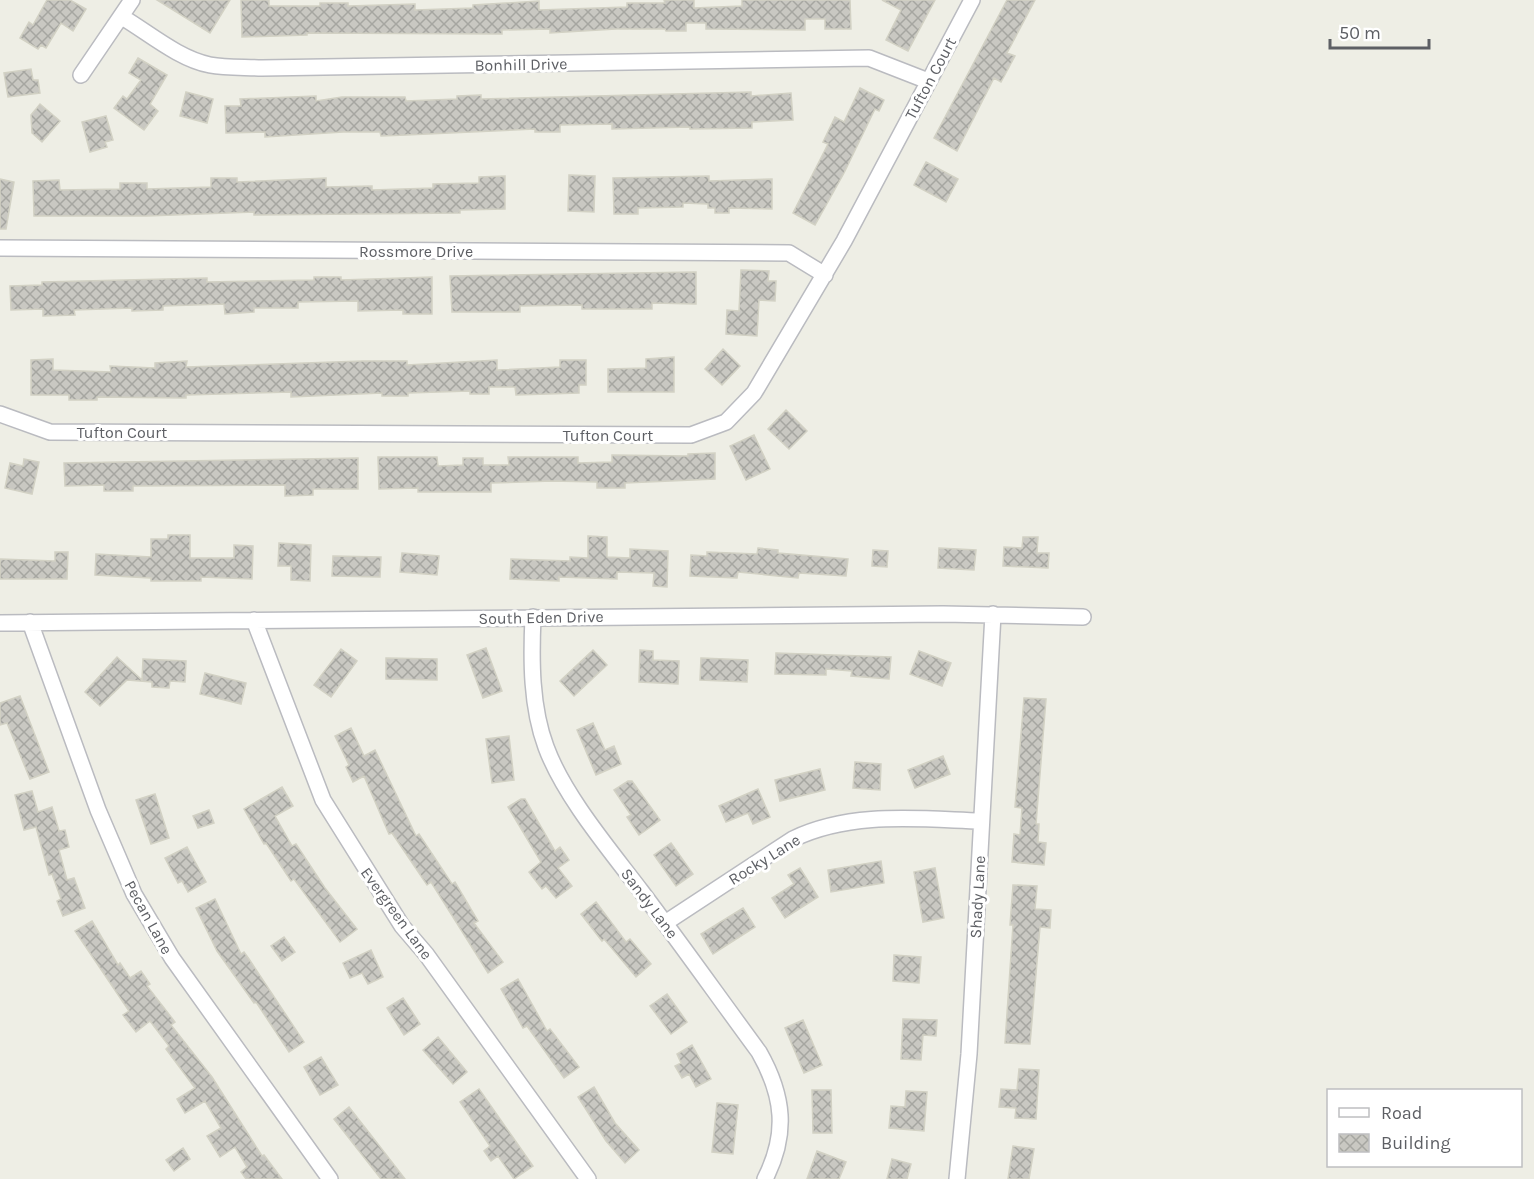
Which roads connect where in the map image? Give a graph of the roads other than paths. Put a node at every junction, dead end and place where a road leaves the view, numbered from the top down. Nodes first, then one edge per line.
1 (132, 0) edge
2 (972, 0) edge
3 (122, 17) junction
4 (81, 75) dead end
5 (928, 81) junction
6 (0, 248) edge
7 (825, 275) junction
8 (0, 414) edge
9 (993, 614) junction
10 (533, 617) junction
11 (1083, 617) dead end
12 (254, 620) junction
13 (30, 622) junction
14 (0, 623) edge
15 (981, 821) junction
16 (665, 923) junction
17 (330, 1179) edge
18 (588, 1179) edge
19 (765, 1179) edge
20 (957, 1179) edge

1 - 3 street
2 - 5 street, Tufton Court
3 - 4 street
3 - 5 street, Bonhill Drive
5 - 7 street, Tufton Court
6 - 7 street, Rossmore Drive
7 - 8 street, Tufton Court
9 - 10 street, South Eden Drive
9 - 11 street, South Eden Drive
9 - 15 street, Shady Lane
10 - 12 street, South Eden Drive
10 - 16 street, Sandy Lane
12 - 13 street, South Eden Drive
12 - 18 street, Evergreen Lane
13 - 14 street, South Eden Drive
13 - 17 street, Pecan Lane
15 - 16 street, Rocky Lane
15 - 20 street, Shady Lane
16 - 19 street, Sandy Lane

